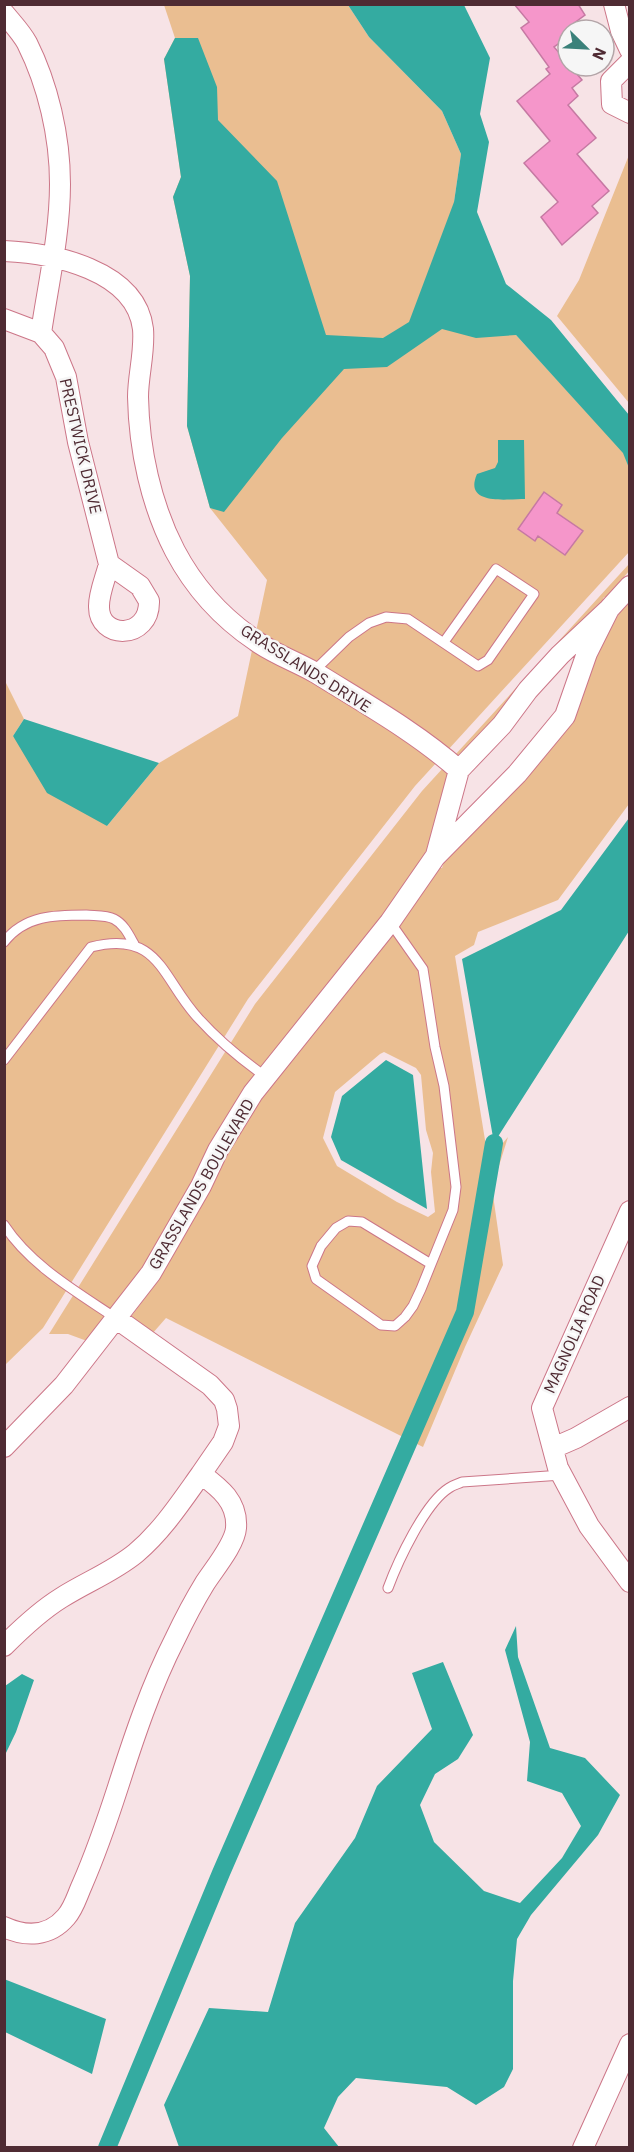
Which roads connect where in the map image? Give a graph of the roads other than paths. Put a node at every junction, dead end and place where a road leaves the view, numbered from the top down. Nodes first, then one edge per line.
1 (614, 4) edge
2 (4, 13) edge
3 (630, 50) edge
4 (630, 62) edge
5 (630, 113) edge
6 (4, 251) edge
7 (53, 256) junction
8 (4, 319) edge
9 (40, 333) junction
10 (109, 564) dead end
11 (630, 586) edge
12 (609, 609) junction
13 (444, 642) junction
14 (313, 672) junction
15 (459, 770) junction
16 (435, 857) junction
17 (390, 922) junction
18 (4, 942) edge
19 (134, 944) junction
20 (4, 1060) edge
21 (266, 1077) junction
22 (630, 1211) edge
23 (4, 1225) edge
24 (431, 1264) junction
25 (117, 1319) junction
26 (630, 1407) edge
27 (4, 1447) edge
28 (553, 1448) junction
29 (201, 1474) junction
30 (562, 1475) junction
31 (630, 1582) edge
32 (388, 1588) dead end
33 (4, 1646) edge
34 (4, 1927) edge
35 (630, 2044) edge
36 (583, 2148) edge

1 - 3 street
2 - 7 street
4 - 5 street
6 - 7 street, GRASSLANDS DRIVE
7 - 9 street
7 - 14 street, GRASSLANDS DRIVE
8 - 9 street
9 - 10 street, PRESTWICK DRIVE
11 - 12 street, GRASSLANDS BOULEVARD
12 - 15 street, GRASSLANDS BOULEVARD
12 - 16 street, GRASSLANDS BOULEVARD
13 - 13 lane
13 - 14 lane
14 - 15 street, GRASSLANDS DRIVE
15 - 16 street, GRASSLANDS BOULEVARD
16 - 17 street, GRASSLANDS BOULEVARD
17 - 21 street, GRASSLANDS BOULEVARD
17 - 24 lane
18 - 19 lane
19 - 20 lane
19 - 21 lane
21 - 25 street, GRASSLANDS BOULEVARD
22 - 28 street, MAGNOLIA ROAD
23 - 25 lane
24 - 24 lane
25 - 27 street, GRASSLANDS BOULEVARD
25 - 29 street
26 - 28 street
28 - 30 street, MAGNOLIA ROAD
29 - 33 street
29 - 34 street
30 - 31 street, MAGNOLIA ROAD
30 - 32 lane
35 - 36 street

